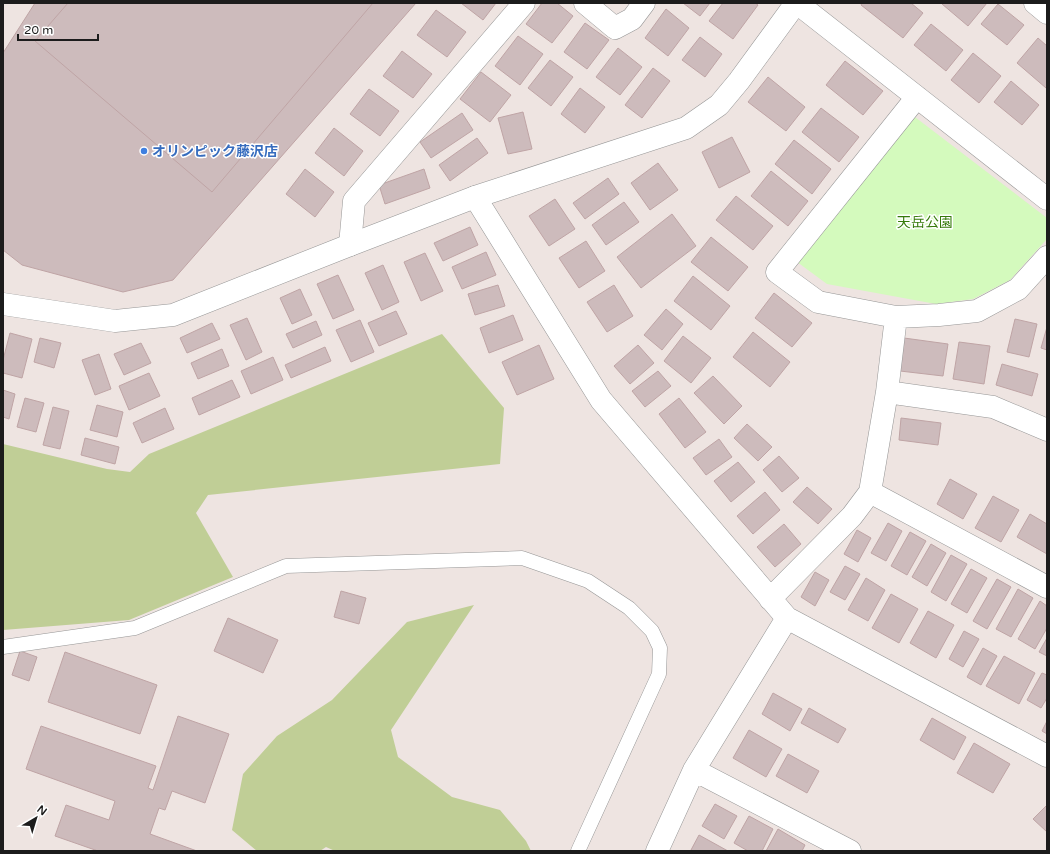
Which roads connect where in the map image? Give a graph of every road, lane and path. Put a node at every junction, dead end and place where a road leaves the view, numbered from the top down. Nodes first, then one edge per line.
1 (524, 3) edge
2 (584, 3) edge
3 (644, 3) edge
4 (796, 3) edge
5 (1034, 3) edge
6 (1047, 13) edge
7 (916, 97) junction
8 (475, 197) junction
9 (1047, 199) edge
10 (350, 245) junction
11 (1047, 257) edge
12 (3, 304) edge
13 (896, 317) junction
14 (887, 392) junction
15 (1047, 430) edge
16 (870, 492) junction
17 (1047, 587) edge
18 (770, 599) junction
19 (787, 618) junction
20 (3, 647) edge
21 (1047, 756) edge
22 (694, 770) junction
23 (578, 851) edge
24 (657, 851) edge
25 (850, 851) edge

1 - 10 street
2 - 3 street
4 - 7 street
4 - 8 street
5 - 6 street
7 - 9 street
7 - 13 street
8 - 10 street
8 - 18 street
10 - 12 street
11 - 13 street
13 - 14 street
14 - 15 street
14 - 16 street
16 - 17 street
16 - 18 street
18 - 19 street
19 - 21 street
19 - 22 street
20 - 23 lane
22 - 24 street
22 - 25 street

